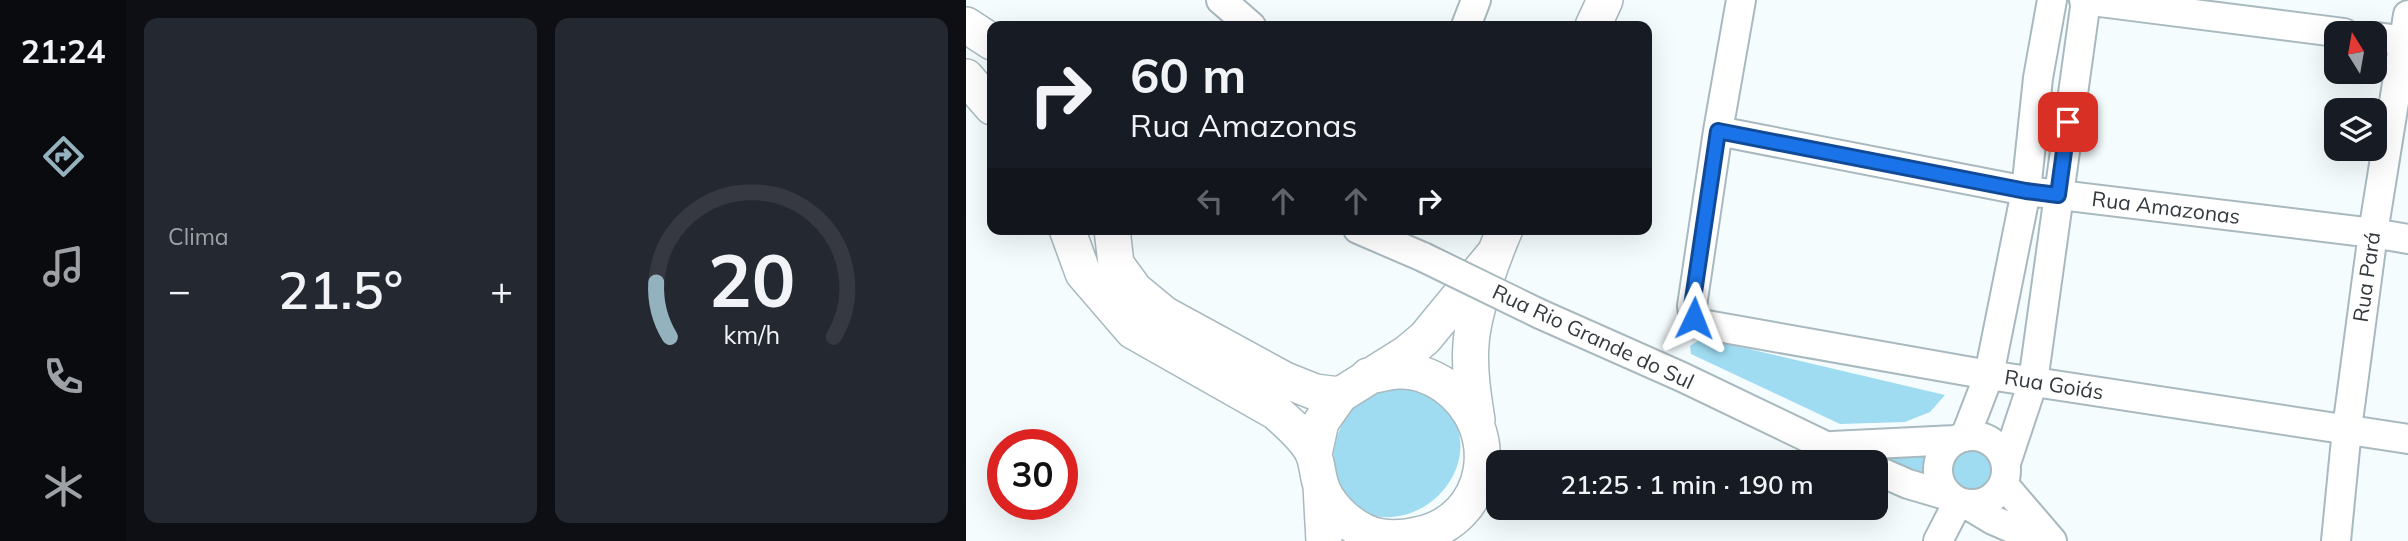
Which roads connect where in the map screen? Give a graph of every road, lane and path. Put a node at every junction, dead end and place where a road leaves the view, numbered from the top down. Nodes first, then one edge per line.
1 (1221, 0) edge
2 (1476, 0) edge
3 (1605, 0) edge
4 (1741, 0) edge
5 (2052, 0) edge
6 (2085, 0) edge
7 (1245, 21) edge
8 (1468, 21) edge
9 (1595, 21) edge
10 (966, 25) edge
11 (2324, 30) edge
12 (2407, 32) edge
13 (2387, 35) edge
14 (987, 39) edge
15 (966, 77) edge
16 (987, 101) edge
17 (1718, 131) junction
18 (2026, 191) junction
19 (2058, 195) junction
20 (2373, 233) junction
21 (1069, 235) edge
22 (1113, 235) edge
23 (1372, 235) edge
24 (2408, 239) edge
25 (1499, 242) edge
26 (1989, 375) junction
27 (2033, 382) junction
28 (1354, 386) junction
29 (1478, 423) junction
30 (2347, 429) junction
31 (1960, 438) junction
32 (2408, 439) edge
33 (1827, 447) junction
34 (1833, 450) edge
35 (1317, 470) junction
36 (2005, 474) junction
37 (1888, 475) edge
38 (1958, 501) junction
39 (1425, 537) edge
40 (1324, 541) edge
41 (1938, 541) edge
42 (2041, 541) edge
43 (2052, 541) edge
44 (2336, 541) edge

1 - 7 street
2 - 8 street
3 - 9 main road
4 - 17 street
5 - 18 street
6 - 11 street
6 - 19 street
10 - 14 main road
12 - 13 street
12 - 20 street, Rua Pará
15 - 16 main road
17 - 18 street, Rua Amazonas
17 - 26 street, Rua Goiás
18 - 19 street, Rua Amazonas
18 - 26 street
19 - 20 street, Rua Amazonas
19 - 27 street
20 - 24 street, Rua Amazonas
20 - 30 street, Rua Pará
21 - 35 main road
22 - 28 main road
23 - 33 street, Rua Rio Grande do Sul, bridge
25 - 28 main road
25 - 29 main road
26 - 27 street, Rua Goiás
26 - 31 street
27 - 30 street, Rua Goiás
27 - 36 street
28 - 29 main road
28 - 35 main road
29 - 39 main road
30 - 32 street, Rua Goiás
30 - 44 street, Rua Pará
31 - 33 street, Rua Rio Grande do Sul
31 - 36 street
31 - 38 street
33 - 34 street, Rua Rio Grande do Sul
35 - 39 main road
35 - 40 main road
36 - 38 street
36 - 43 street
37 - 38 street
38 - 41 street
38 - 42 street

